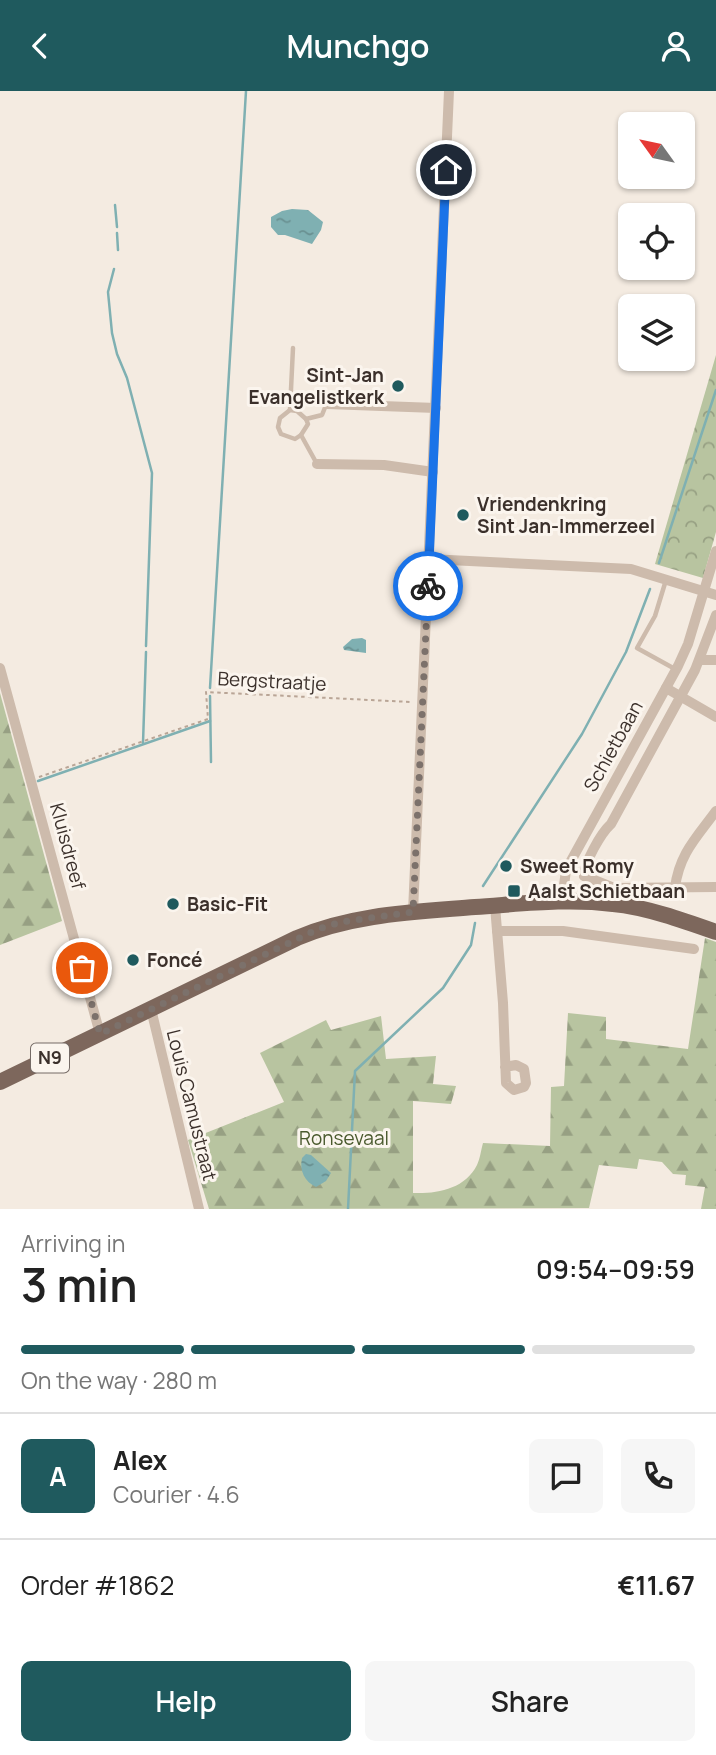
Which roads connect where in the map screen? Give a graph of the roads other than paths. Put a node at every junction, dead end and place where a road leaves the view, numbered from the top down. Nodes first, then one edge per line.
1 (449, 91) edge
2 (293, 348) dead end
3 (327, 404) joint
4 (436, 408) junction
5 (290, 410) junction
6 (306, 419) junction
7 (301, 435) junction
8 (317, 464) joint
9 (433, 473) junction
10 (716, 551) edge
11 (429, 559) junction
12 (666, 579) junction
13 (703, 590) junction
14 (716, 594) edge
15 (716, 615) edge
16 (700, 660) junction
17 (716, 660) edge
18 (0, 668) edge
19 (676, 669) junction
20 (666, 688) junction
21 (682, 696) junction
22 (716, 717) edge
23 (716, 811) edge
24 (594, 823) junction
25 (605, 829) junction
26 (584, 876) junction
27 (565, 882) junction
28 (716, 887) edge
29 (674, 888) junction
30 (646, 889) junction
31 (562, 901) junction
32 (495, 906) junction
33 (640, 908) junction
34 (413, 912) junction
35 (497, 931) junction
36 (716, 932) edge
37 (694, 949) dead end
38 (151, 1009) junction
39 (100, 1034) junction
40 (506, 1067) dead end
41 (0, 1081) edge
42 (199, 1209) edge

1 - 4 street
2 - 5 lane
3 - 4 street
3 - 6 lane
4 - 9 street
5 - 6 lane
5 - 7 lane
6 - 7 lane
7 - 8 lane
8 - 9 street
9 - 11 street
10 - 13 street, Schietbaan
11 - 12 street
11 - 34 street
12 - 13 street
12 - 19 lane
13 - 14 street
13 - 19 street, Schietbaan
15 - 16 street, Schietbaan
16 - 17 street
16 - 21 street, Schietbaan
18 - 39 street, Kluisdreef
19 - 20 street, Schietbaan
20 - 21 street, Schietbaan
20 - 24 street, Schietbaan
21 - 22 street, Schietbaan
21 - 25 street, Schietbaan
23 - 29 street
24 - 25 street, Schietbaan
24 - 27 street, Schietbaan
25 - 26 street, Schietbaan
26 - 27 street
26 - 30 street
27 - 31 street, Schietbaan
28 - 29 street
29 - 30 street
30 - 33 street
31 - 32 main road, N9
31 - 33 main road, N9
32 - 34 main road, N9
32 - 35 street
33 - 36 main road, N9
34 - 38 main road, N9
35 - 37 street
35 - 40 street
38 - 39 main road, N9
38 - 42 street, Louis Camustraat
39 - 41 main road, N9

